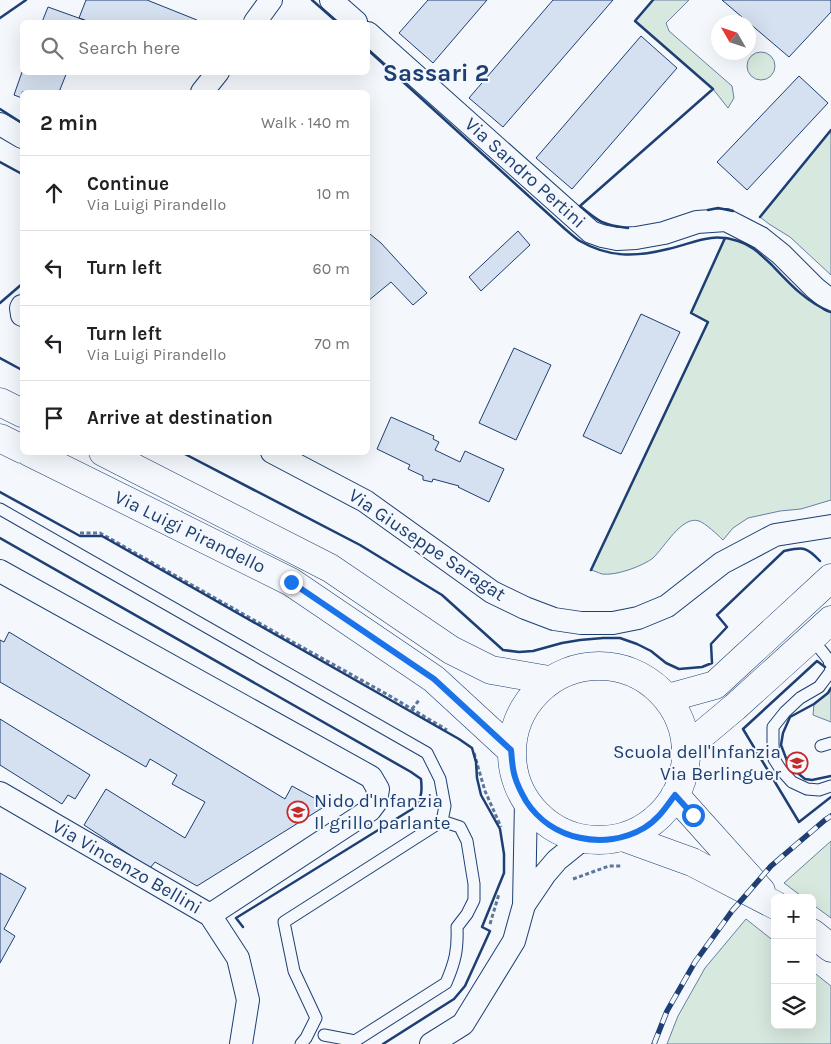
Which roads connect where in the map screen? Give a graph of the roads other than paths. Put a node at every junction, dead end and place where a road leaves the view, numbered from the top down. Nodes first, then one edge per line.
1 (271, 0) edge
2 (331, 0) edge
3 (256, 20) edge
4 (354, 20) edge
5 (370, 35) edge
6 (216, 75) edge
7 (204, 90) edge
8 (0, 124) edge
9 (20, 136) edge
10 (831, 300) edge
11 (0, 402) edge
12 (20, 412) edge
13 (0, 438) edge
14 (20, 448) edge
15 (35, 455) edge
16 (109, 455) edge
17 (278, 455) edge
18 (0, 509) edge
19 (831, 526) edge
20 (0, 571) edge
21 (831, 578) edge
22 (831, 620) edge
23 (807, 643) junction
24 (549, 680) junction
25 (668, 698) junction
26 (686, 748) junction
27 (511, 750) junction
28 (831, 786) edge
29 (1, 794) edge
30 (675, 795) junction
31 (526, 801) junction
32 (442, 821) junction
33 (623, 837) junction
34 (583, 839) junction
35 (771, 902) edge
36 (771, 903) edge
37 (524, 905) junction
38 (210, 915) junction
39 (816, 937) edge
40 (831, 948) edge
41 (324, 1035) dead end
42 (241, 1044) edge
43 (301, 1044) edge
44 (430, 1044) edge

1 - 3 street
2 - 4 street
5 - 10 street, Via Sandro Pertini
6 - 7 street
8 - 9 street
11 - 12 main road
13 - 14 main road
15 - 27 main road, Via Luigi Pirandello
16 - 24 main road, Via Luigi Pirandello
17 - 19 street, Via Giuseppe Saragat
18 - 32 lane
20 - 38 street
21 - 25 main road
22 - 23 main road
23 - 26 main road
23 - 28 lane
24 - 25 main road
24 - 27 main road
25 - 26 main road
26 - 30 main road
27 - 31 main road
29 - 38 street, Via Vincenzo Bellini
30 - 33 main road
30 - 35 main road
31 - 34 main road
31 - 37 street
32 - 41 lane
32 - 43 lane
33 - 34 main road
33 - 36 main road
34 - 37 street
37 - 44 street
38 - 42 street, Via Vincenzo Bellini
39 - 40 main road

